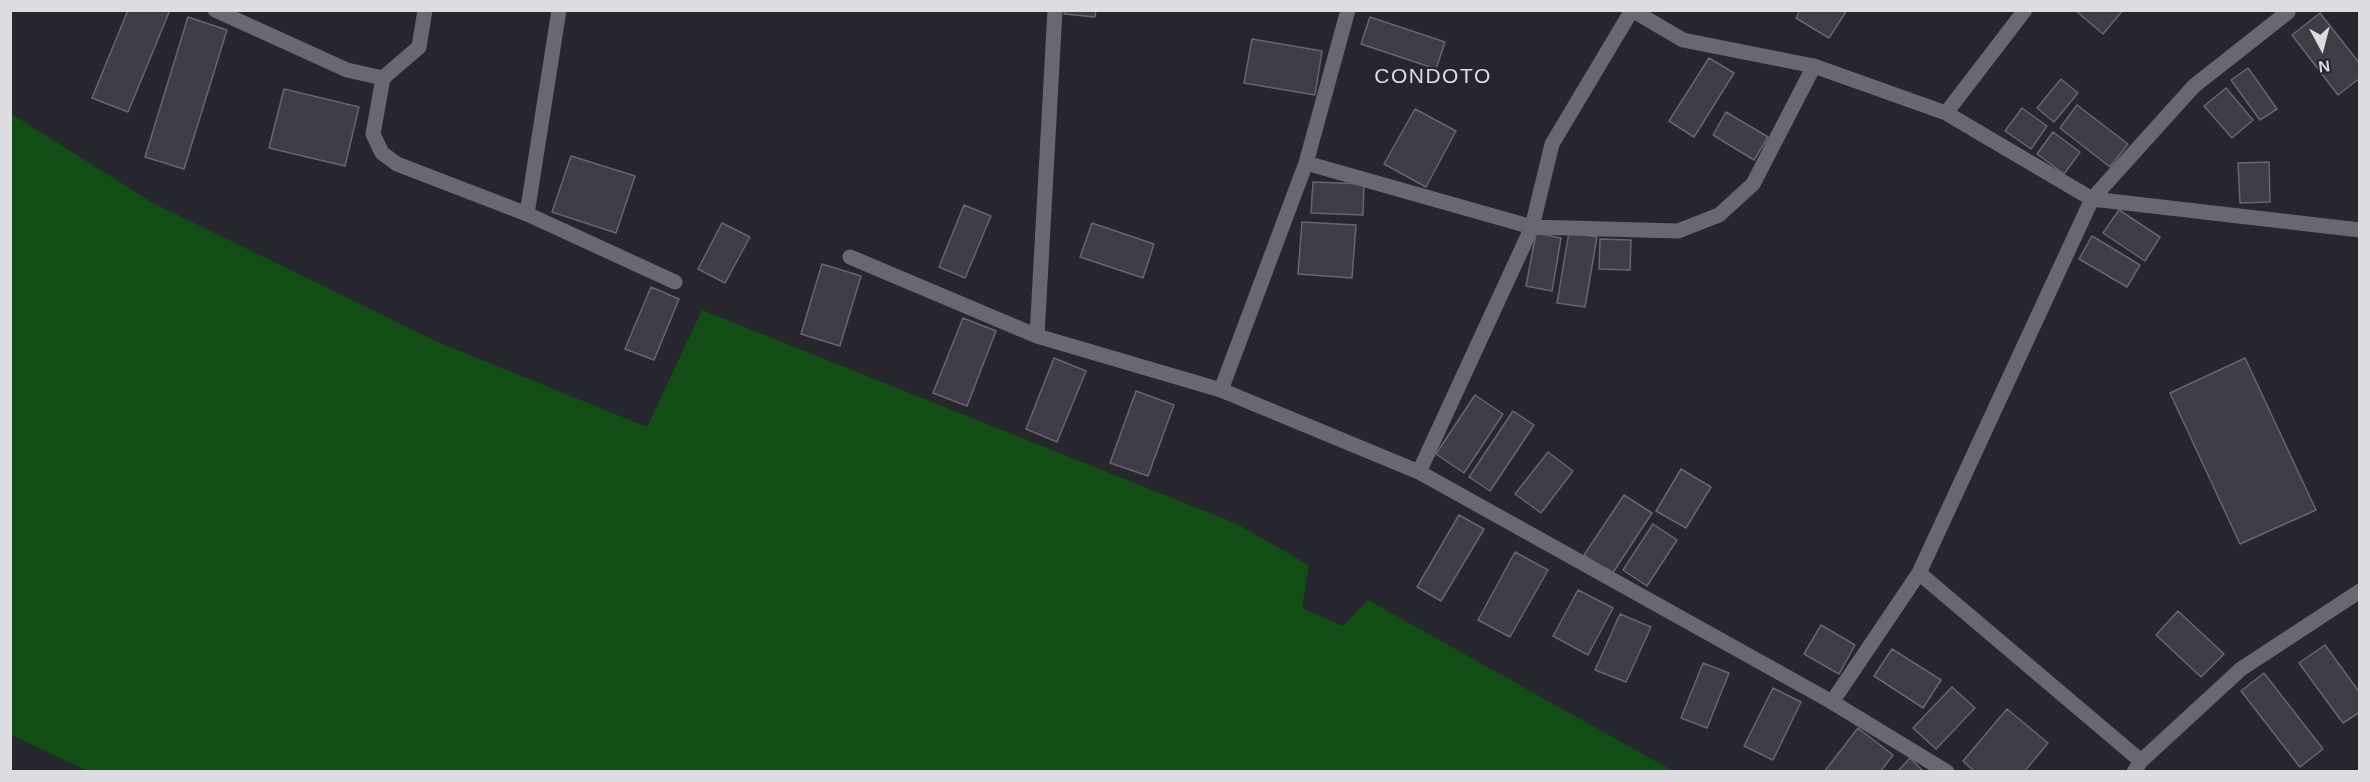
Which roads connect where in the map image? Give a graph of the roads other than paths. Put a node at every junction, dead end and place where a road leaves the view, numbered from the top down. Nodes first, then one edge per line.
1 (215, 10) edge
2 (425, 10) edge
3 (559, 10) edge
4 (1055, 10) edge
5 (1348, 10) edge
6 (1632, 10) edge
7 (2025, 10) edge
8 (2288, 12) dead end
9 (1814, 66) junction
10 (383, 78) junction
11 (1946, 113) junction
12 (1306, 163) junction
13 (2092, 199) junction
14 (527, 214) junction
15 (1532, 227) junction
16 (2360, 230) edge
17 (850, 257) dead end
18 (675, 282) dead end
19 (1037, 336) junction
20 (1221, 390) junction
21 (1419, 472) junction
22 (1920, 573) junction
23 (2360, 591) edge
24 (1832, 702) junction
25 (2137, 766) edge
26 (1947, 771) edge

1 - 10 street
2 - 10 street
3 - 14 street
4 - 19 street
5 - 12 street
6 - 9 street
6 - 15 street
7 - 11 street
8 - 13 street
9 - 11 street
9 - 15 street
10 - 14 street
11 - 13 street
12 - 15 street
12 - 20 street
13 - 16 street
13 - 22 street
14 - 18 street
15 - 21 street
17 - 19 street
19 - 20 street
20 - 21 street
21 - 24 street
22 - 24 street
22 - 25 street
23 - 25 street
24 - 26 street

